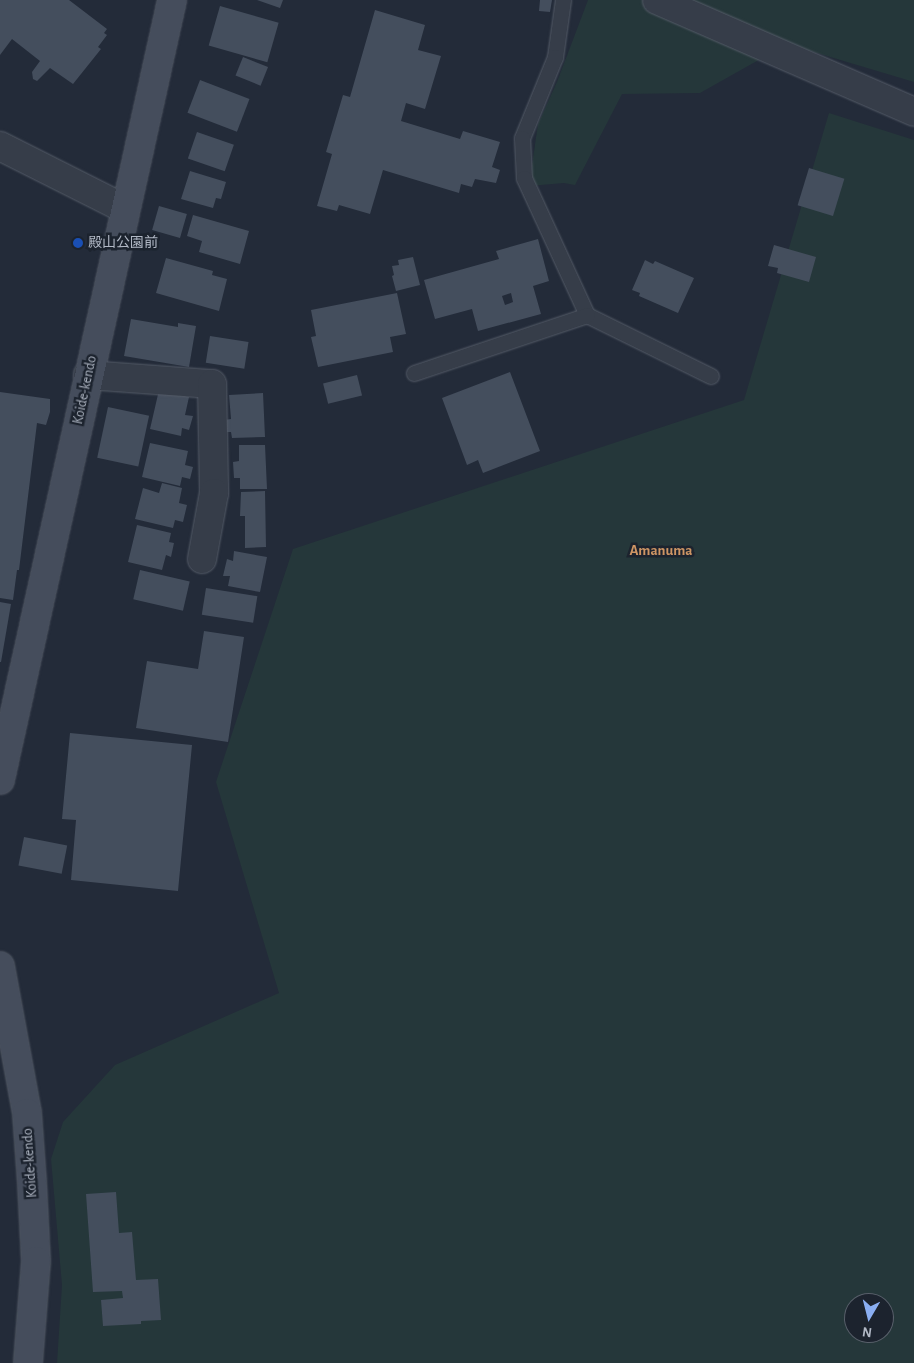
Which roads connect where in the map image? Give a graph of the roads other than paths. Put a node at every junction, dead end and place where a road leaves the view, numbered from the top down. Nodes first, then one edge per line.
1 (172, 0) edge
2 (563, 0) edge
3 (657, 0) edge
4 (914, 112) edge
5 (4, 155) edge
6 (125, 209) junction
7 (587, 315) junction
8 (414, 373) dead end
9 (88, 375) junction
10 (711, 376) dead end
11 (202, 559) dead end
12 (0, 780) edge
13 (0, 966) edge
14 (28, 1363) edge

1 - 6 main road, Koide-kendo
2 - 7 lane
3 - 4 street
5 - 6 street
6 - 9 main road, Koide-kendo
7 - 8 lane
7 - 10 lane
9 - 11 street
9 - 12 main road, Koide-kendo
13 - 14 main road, Koide-kendo

